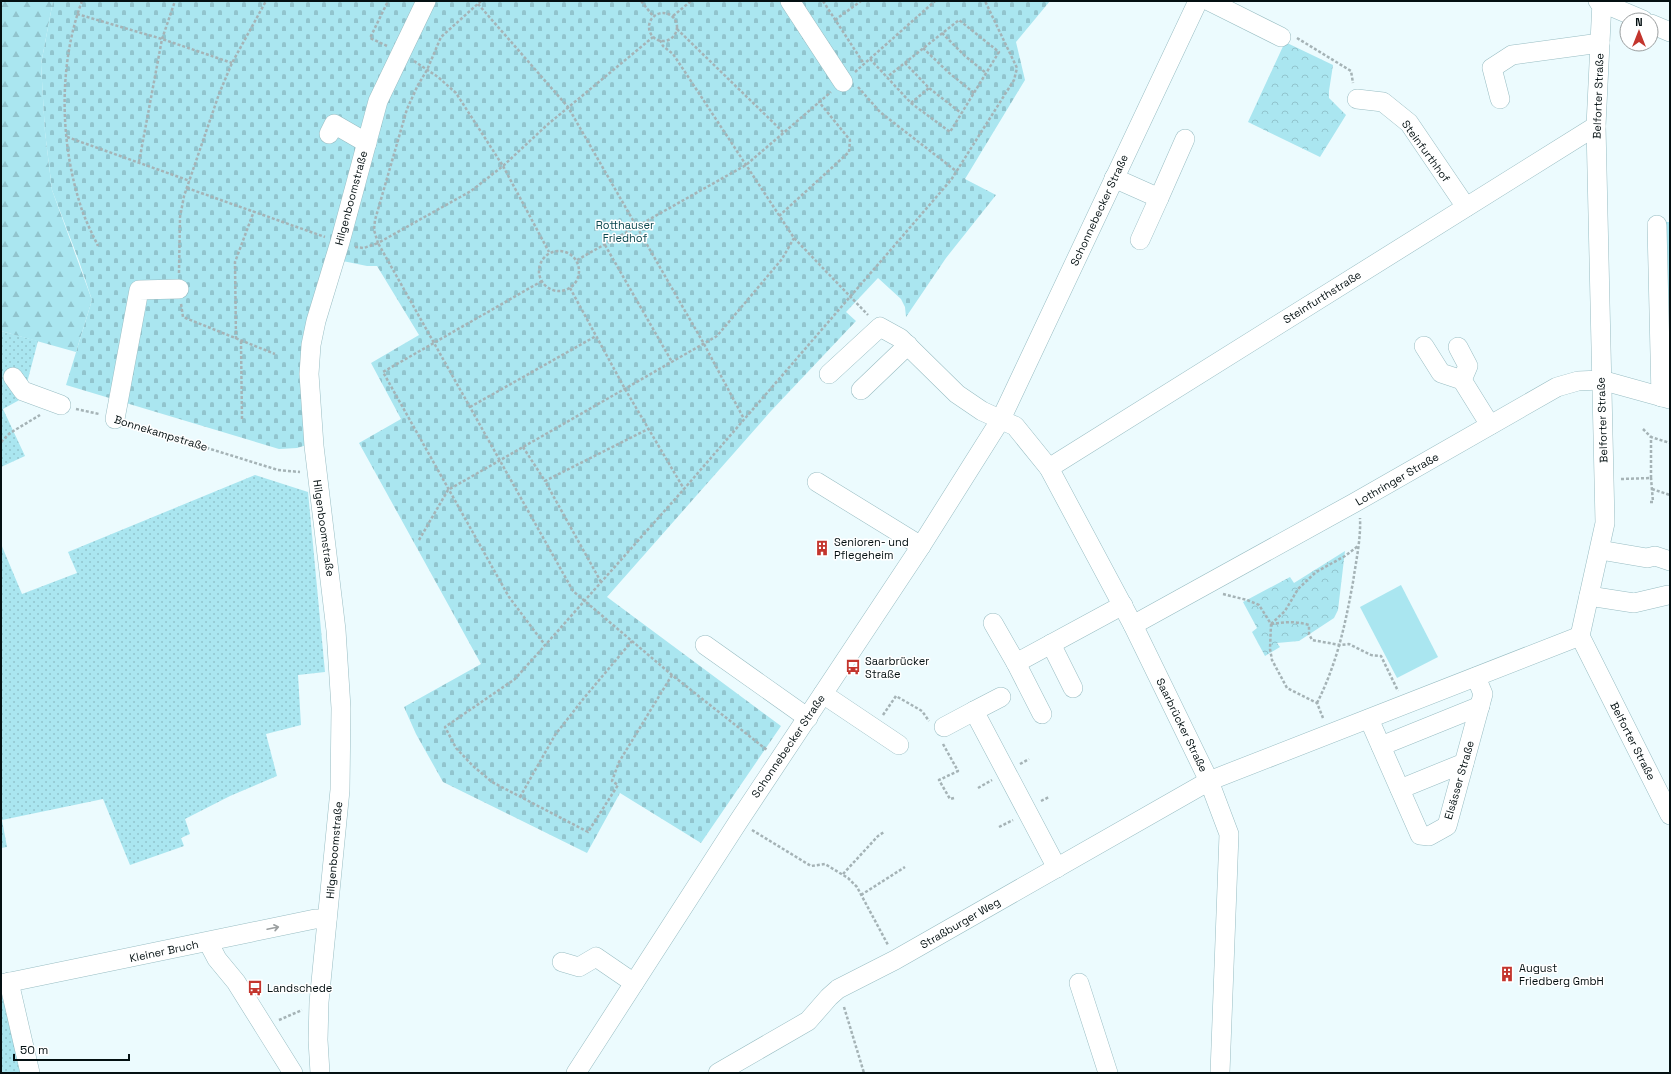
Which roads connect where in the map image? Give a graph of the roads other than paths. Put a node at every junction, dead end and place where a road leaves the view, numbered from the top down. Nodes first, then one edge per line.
1 (426, 1) edge
2 (790, 1) edge
3 (1198, 1) edge
4 (1209, 1) edge
5 (1601, 2) edge
6 (1624, 12) edge
7 (1659, 27) edge
8 (1670, 32) edge
9 (1280, 37) road end
10 (1600, 42) junction
11 (846, 79) road end
12 (1500, 98) dead end
13 (1357, 99) road end
14 (1596, 126) junction
15 (329, 134) dead end
16 (1185, 139) dead end
17 (367, 143) junction
18 (1114, 178) junction
19 (1159, 198) junction
20 (1466, 207) junction
21 (1657, 225) dead end
22 (1140, 240) dead end
23 (179, 289) road end
24 (904, 342) junction
25 (1424, 346) dead end
26 (1458, 348) dead end
27 (829, 374) dead end
28 (13, 377) dead end
29 (1462, 380) junction
30 (1601, 380) junction
31 (861, 390) dead end
32 (1666, 398) edge
33 (61, 404) road end
34 (115, 419) road end
35 (1001, 419) junction
36 (1490, 425) junction
37 (1049, 468) junction
38 (817, 482) dead end
39 (921, 546) junction
40 (1600, 550) junction
41 (1670, 561) edge
42 (1589, 596) junction
43 (1670, 596) edge
44 (1122, 605) junction
45 (993, 623) dead end
46 (1133, 625) junction
47 (1580, 636) junction
48 (1051, 644) junction
49 (705, 645) dead end
50 (1016, 663) junction
51 (1476, 677) junction
52 (1074, 688) dead end
53 (823, 694) junction
54 (1001, 697) dead end
55 (1480, 706) junction
56 (974, 711) junction
57 (1042, 714) dead end
58 (808, 718) junction
59 (1369, 719) junction
60 (938, 730) road end
61 (899, 745) dead end
62 (1381, 746) junction
63 (1464, 763) junction
64 (1210, 781) junction
65 (1400, 789) junction
66 (1670, 815) edge
67 (1057, 868) junction
68 (327, 919) junction
69 (208, 942) junction
70 (562, 962) dead end
71 (5, 983) edge
72 (634, 983) junction
73 (1079, 983) dead end
74 (30, 1073) edge
75 (294, 1073) edge
76 (320, 1073) edge
77 (576, 1073) edge
78 (718, 1073) edge
79 (1108, 1073) edge
80 (1220, 1073) edge

1 - 17 street, Hilgenboomstraße
2 - 11 street
3 - 18 street, Schonnebecker Straße
4 - 9 street
5 - 6 street
5 - 10 street, Belforter Straße
7 - 8 street
10 - 12 street
10 - 14 street, Belforter Straße
13 - 20 street, Steinfurthhof
14 - 20 street, Steinfurthstraße
14 - 30 street, Belforter Straße
15 - 17 street
16 - 19 street
17 - 68 street, Hilgenboomstraße
18 - 19 street
18 - 35 street, Schonnebecker Straße
19 - 22 street
20 - 37 street, Steinfurthstraße
21 - 32 street
23 - 34 street
24 - 27 street
24 - 31 street
24 - 35 street
25 - 29 street
26 - 29 street
28 - 33 street
29 - 36 street
30 - 32 street, Lothringer Straße
30 - 36 street, Lothringer Straße
30 - 40 street, Belforter Straße
35 - 37 street, Saarbrücker Straße
35 - 39 street, Schonnebecker Straße
36 - 46 street, Lothringer Straße
37 - 44 street, Saarbrücker Straße
38 - 39 street
39 - 53 street, Schonnebecker Straße
40 - 41 street
40 - 42 street, Belforter Straße
42 - 43 street
42 - 47 street, Belforter Straße
44 - 46 street, Saarbrücker Straße
44 - 48 street
45 - 50 street
46 - 64 street, Saarbrücker Straße
47 - 51 street
47 - 66 street, Belforter Straße
48 - 50 street
48 - 52 street
49 - 58 street
50 - 57 street
51 - 55 street, Elsässer Straße
51 - 59 street
53 - 58 street, Schonnebecker Straße
53 - 61 street
54 - 56 street
55 - 62 street
55 - 63 street, Elsässer Straße
56 - 60 street
56 - 67 street
58 - 72 street, Schonnebecker Straße
59 - 62 street, Elsässer Straße
59 - 64 street
62 - 65 street, Elsässer Straße
63 - 65 street
63 - 65 street, Elsässer Straße
64 - 67 street, Straßburger Weg
64 - 80 street, Saarbrücker Straße
67 - 78 street, Straßburger Weg
69 -> 68 street, Kleiner Bruch
68 - 76 street, Hilgenboomstraße
69 - 71 street, Kleiner Bruch
69 - 75 street
70 - 72 street
71 - 74 street
72 - 77 street, Schonnebecker Straße
73 - 79 street

